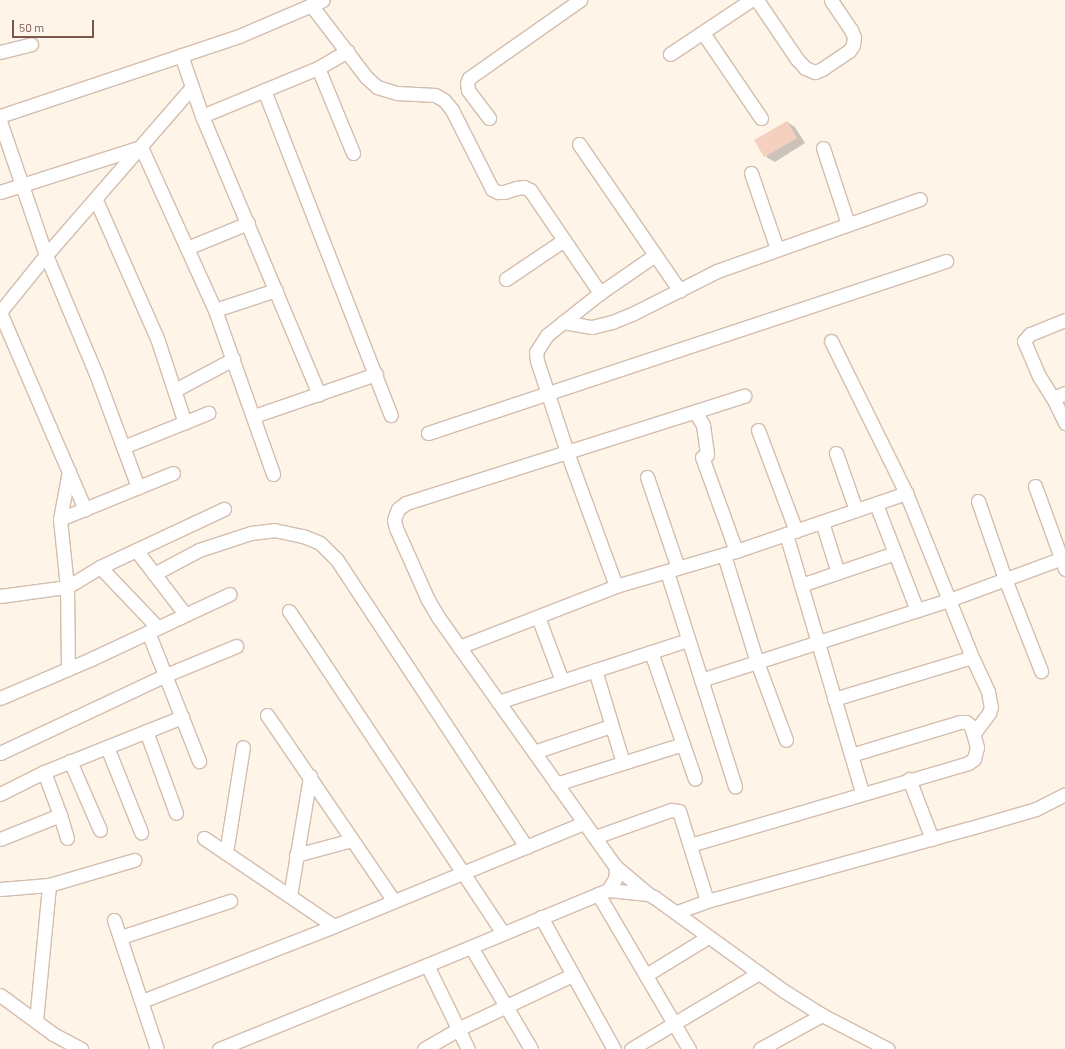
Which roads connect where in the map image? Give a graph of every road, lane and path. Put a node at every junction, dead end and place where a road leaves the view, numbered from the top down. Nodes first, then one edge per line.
1 (580, 0) edge
2 (751, 0) edge
3 (757, 0) edge
4 (831, 0) edge
5 (317, 3) edge
6 (703, 32) junction
7 (31, 44) dead end
8 (347, 51) junction
9 (0, 52) edge
10 (670, 54) dead end
11 (181, 55) junction
12 (318, 68) junction
13 (191, 88) junction
14 (264, 90) junction
15 (0, 116) edge
16 (202, 116) junction
17 (489, 118) dead end
18 (761, 118) dead end
19 (0, 121) edge
20 (579, 144) dead end
21 (141, 147) junction
22 (824, 148) dead end
23 (353, 153) dead end
24 (751, 173) dead end
25 (22, 185) junction
26 (0, 192) edge
27 (920, 199) dead end
28 (96, 200) junction
29 (248, 223) junction
30 (848, 224) junction
31 (564, 240) junction
32 (187, 248) junction
33 (777, 249) junction
34 (46, 255) junction
35 (655, 255) junction
36 (946, 261) dead end
37 (506, 279) dead end
38 (276, 290) junction
39 (680, 291) junction
40 (600, 293) junction
41 (215, 310) junction
42 (0, 312) edge
43 (1065, 320) edge
44 (563, 322) junction
45 (831, 341) dead end
46 (233, 359) junction
47 (376, 374) junction
48 (174, 390) junction
49 (548, 392) junction
50 (1065, 393) edge
51 (319, 394) junction
52 (744, 396) dead end
53 (1053, 398) junction
54 (695, 412) junction
55 (208, 414) dead end
56 (391, 415) dead end
57 (254, 416) junction
58 (185, 423) junction
59 (1065, 424) edge
60 (758, 430) dead end
61 (428, 433) dead end
62 (123, 447) junction
63 (567, 452) junction
64 (836, 453) dead end
65 (69, 471) junction
66 (173, 472) dead end
67 (273, 474) dead end
68 (647, 477) dead end
69 (1035, 486) dead end
70 (138, 487) junction
71 (906, 492) junction
72 (978, 501) dead end
73 (876, 504) junction
74 (85, 508) junction
75 (224, 509) dead end
76 (856, 510) junction
77 (60, 519) junction
78 (822, 522) junction
79 (791, 532) junction
80 (136, 550) junction
81 (730, 553) junction
82 (895, 553) junction
83 (1064, 562) edge
84 (100, 567) junction
85 (672, 570) junction
86 (838, 573) junction
87 (154, 574) junction
88 (1005, 579) junction
89 (801, 585) junction
90 (616, 586) junction
91 (67, 587) junction
92 (230, 594) dead end
93 (0, 596) edge
94 (949, 600) junction
95 (917, 610) junction
96 (289, 612) dead end
97 (185, 614) junction
98 (538, 617) junction
99 (153, 630) junction
100 (688, 640) junction
101 (818, 643) junction
102 (236, 646) dead end
103 (459, 647) junction
104 (652, 652) junction
105 (972, 657) junction
106 (757, 662) junction
107 (68, 669) junction
108 (595, 670) junction
109 (1041, 671) dead end
110 (166, 675) junction
111 (701, 680) junction
112 (562, 681) junction
113 (0, 698) edge
114 (834, 699) junction
115 (498, 702) junction
116 (268, 715) dead end
117 (182, 717) junction
118 (611, 726) junction
119 (146, 731) junction
120 (974, 733) junction
121 (786, 740) dead end
122 (683, 744) junction
123 (107, 747) junction
124 (243, 747) dead end
125 (534, 752) junction
126 (0, 753) edge
127 (851, 755) junction
128 (70, 761) junction
129 (199, 761) dead end
130 (623, 764) junction
131 (44, 772) junction
132 (310, 776) junction
133 (695, 779) dead end
134 (909, 780) junction
135 (556, 784) junction
136 (735, 786) dead end
137 (0, 794) edge
138 (862, 794) junction
139 (1065, 794) edge
140 (176, 813) dead end
141 (60, 815) junction
142 (584, 822) junction
143 (100, 830) dead end
144 (141, 832) dead end
145 (594, 837) junction
146 (67, 838) dead end
147 (204, 838) dead end
148 (0, 839) edge
149 (932, 839) junction
150 (352, 840) junction
151 (690, 845) junction
152 (526, 847) junction
153 (226, 853) junction
154 (296, 856) junction
155 (134, 860) dead end
156 (615, 866) junction
157 (462, 873) junction
158 (49, 885) junction
159 (0, 889) edge
160 (603, 892) junction
161 (648, 894) junction
162 (290, 896) junction
163 (230, 901) dead end
164 (394, 901) junction
165 (707, 901) junction
166 (676, 912) junction
167 (542, 917) junction
168 (114, 920) dead end
169 (334, 926) junction
170 (502, 933) junction
171 (121, 937) junction
172 (708, 937) junction
173 (471, 947) junction
174 (427, 965) junction
175 (759, 973) junction
176 (572, 975) junction
177 (646, 975) junction
178 (0, 995) edge
179 (142, 1001) junction
180 (506, 1007) junction
181 (822, 1015) junction
182 (38, 1023) junction
183 (674, 1024) junction
184 (458, 1029) junction
185 (768, 1047) edge
186 (81, 1049) edge
187 (157, 1049) edge
188 (219, 1049) edge
189 (424, 1049) edge
190 (468, 1049) edge
191 (531, 1049) edge
192 (614, 1049) edge
193 (632, 1049) edge
194 (689, 1049) edge
195 (888, 1049) edge

1 - 17 street
2 - 6 street
3 - 4 street
5 - 8 street
5 - 11 street
6 - 10 street
6 - 18 street
7 - 9 street
8 - 12 street
8 - 31 street
11 - 13 street
11 - 15 street
12 - 14 street
12 - 23 street
13 - 16 street
13 - 21 street
14 - 16 street
14 - 47 street
16 - 29 street
19 - 25 street
20 - 35 street
21 - 25 street
21 - 28 street
21 - 32 street
22 - 30 street
24 - 33 street
25 - 26 street
25 - 34 street
27 - 30 street
28 - 34 street
28 - 48 street
29 - 32 street
29 - 38 street
30 - 33 street
31 - 37 street
31 - 40 street
32 - 41 street
33 - 39 street
34 - 42 street
34 - 62 street
35 - 39 street
35 - 40 street
36 - 49 street
38 - 41 street
38 - 51 street
39 - 44 street
40 - 44 street
41 - 46 street
42 - 65 street
43 - 53 street
44 - 49 street
45 - 71 street
46 - 48 street
46 - 57 street
47 - 51 street
47 - 56 street
48 - 58 street
49 - 61 street
49 - 63 street
50 - 53 street
51 - 57 street
52 - 54 street
53 - 59 street
54 - 63 street
54 - 81 street
55 - 58 street
57 - 67 street
58 - 62 street
60 - 79 street
62 - 70 street
63 - 90 street
63 - 103 street
64 - 76 street
65 - 74 street
65 - 77 street
66 - 70 street
68 - 85 street
69 - 83 street
70 - 74 street
71 - 73 street
71 - 94 street
72 - 88 street
73 - 76 street
73 - 82 street
74 - 77 street
75 - 80 street
76 - 78 street
77 - 91 street
78 - 79 street
78 - 86 street
79 - 81 street
79 - 89 street
80 - 84 street
80 - 87 street
81 - 85 street
81 - 106 street
82 - 86 street
82 - 95 street
83 - 88 street
84 - 91 street
84 - 99 street
85 - 90 street
85 - 100 street
86 - 89 street
87 - 97 street
87 - 152 street
88 - 94 street
88 - 109 street
89 - 101 street
90 - 98 street
91 - 93 street
91 - 107 street
92 - 97 street
94 - 95 street
94 - 105 street
95 - 101 street
96 - 157 street
97 - 99 street
98 - 103 street
98 - 112 street
99 - 107 street
99 - 110 street
100 - 104 street
100 - 111 street
101 - 106 street
101 - 114 street
102 - 110 street
103 - 115 street
104 - 108 street
104 - 122 street
105 - 114 street
105 - 120 street
106 - 111 street
106 - 121 street
107 - 113 street
108 - 112 street
108 - 118 street
110 - 117 street
110 - 126 street
111 - 136 street
112 - 115 street
114 - 127 street
115 - 125 street
116 - 132 street
117 - 119 street
117 - 129 street
118 - 125 street
118 - 130 street
119 - 123 street
119 - 140 street
120 - 127 street
120 - 134 street
122 - 130 street
122 - 133 street
123 - 128 street
123 - 144 street
124 - 153 street
125 - 135 street
127 - 138 street
128 - 131 street
128 - 143 street
130 - 135 street
131 - 137 street
131 - 141 street
132 - 150 street
132 - 154 street
134 - 138 street
134 - 149 street
135 - 142 street
138 - 151 street
139 - 149 street
141 - 146 street
141 - 148 street
142 - 145 street
142 - 152 street
145 - 151 street
145 - 156 street
147 - 153 street
149 - 165 street
150 - 154 street
150 - 164 street
151 - 165 street
152 - 157 street
153 - 162 street
154 - 162 street
155 - 158 street
156 - 160 street
156 - 161 street
157 - 164 street
157 - 170 street
158 - 159 street
158 - 182 street
160 - 161 street
160 - 167 street
160 - 177 street
161 - 166 street
162 - 169 street
163 - 171 street
164 - 169 street
165 - 166 street
166 - 172 street
167 - 170 street
167 - 176 street
168 - 171 street
169 - 179 street
170 - 173 street
171 - 179 street
172 - 175 street
172 - 177 street
173 - 174 street
173 - 180 street
174 - 184 street
174 - 188 street
175 - 181 street
175 - 183 street
176 - 180 street
176 - 192 street
177 - 183 street
178 - 182 street
179 - 187 street
180 - 184 street
180 - 191 street
181 - 185 street
181 - 195 street
182 - 186 street
183 - 193 street
183 - 194 street
184 - 189 street
184 - 190 street

